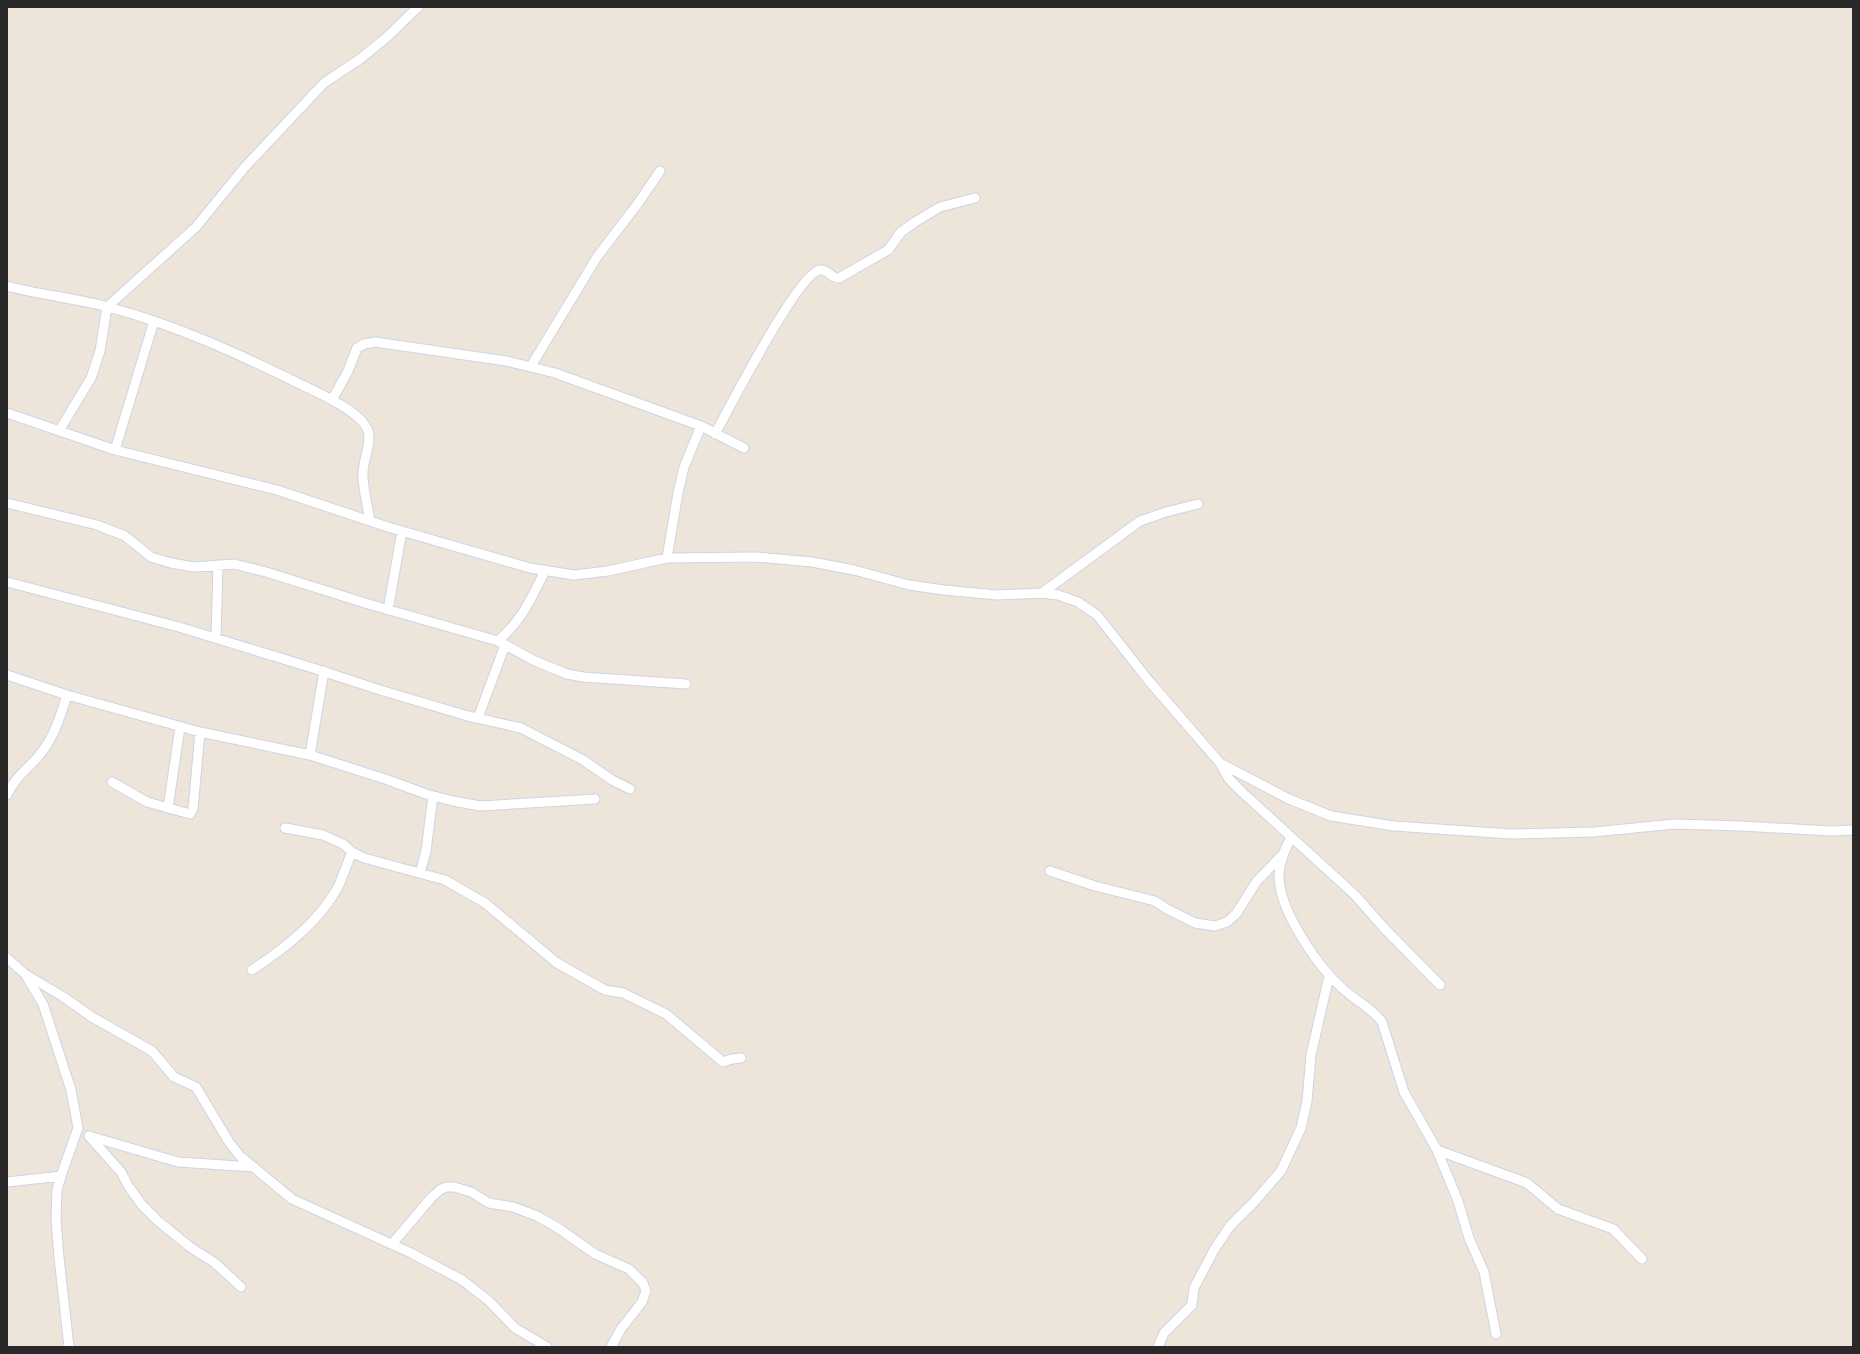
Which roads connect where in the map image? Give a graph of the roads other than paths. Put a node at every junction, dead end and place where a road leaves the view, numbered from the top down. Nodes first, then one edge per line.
1 (418, 7) edge
2 (660, 171) dead end
3 (975, 198) dead end
4 (7, 286) edge
5 (107, 307) junction
6 (154, 321) junction
7 (531, 366) junction
8 (332, 400) junction
9 (7, 413) edge
10 (701, 426) junction
11 (60, 431) junction
12 (715, 434) junction
13 (744, 448) dead end
14 (115, 450) junction
15 (7, 503) edge
16 (1198, 504) dead end
17 (370, 521) junction
18 (402, 531) junction
19 (667, 558) junction
20 (218, 565) junction
21 (545, 571) junction
22 (7, 582) edge
23 (1042, 593) junction
24 (388, 610) junction
25 (216, 638) junction
26 (501, 643) junction
27 (324, 671) junction
28 (7, 676) edge
29 (686, 684) dead end
30 (67, 695) junction
31 (478, 718) junction
32 (180, 727) junction
33 (200, 732) junction
34 (310, 755) junction
35 (1220, 763) junction
36 (10, 781) edge
37 (112, 782) dead end
38 (630, 788) dead end
39 (7, 795) edge
40 (433, 796) junction
41 (595, 799) dead end
42 (168, 808) junction
43 (285, 828) dead end
44 (1853, 830) edge
45 (1291, 837) junction
46 (352, 852) junction
47 (1283, 854) junction
48 (1050, 871) dead end
49 (420, 873) junction
50 (7, 958) edge
51 (252, 970) dead end
52 (25, 974) junction
53 (1330, 976) junction
54 (1440, 985) dead end
55 (741, 1058) dead end
56 (78, 1128) junction
57 (89, 1136) junction
58 (1437, 1150) junction
59 (254, 1167) junction
60 (61, 1176) junction
61 (7, 1182) edge
62 (392, 1244) junction
63 (1642, 1259) dead end
64 (241, 1287) dead end
65 (1496, 1334) dead end
66 (69, 1347) edge
67 (547, 1347) edge
68 (611, 1347) edge
69 (1158, 1347) edge

1 - 5 street
2 - 7 street
3 - 12 street
4 - 5 street
5 - 6 street
5 - 11 street
6 - 8 street
6 - 14 street
7 - 8 street
7 - 10 street
8 - 17 street
9 - 11 street
10 - 12 street
10 - 19 street
11 - 14 street
12 - 13 street
14 - 17 street
15 - 20 street
16 - 23 street
17 - 18 street
18 - 21 street
18 - 24 street
19 - 21 street
19 - 23 street
20 - 24 street
20 - 25 street
21 - 26 street
22 - 25 street
23 - 35 street
24 - 26 street
25 - 27 street
26 - 29 street
26 - 31 street
27 - 31 street
27 - 34 street
28 - 30 street
30 - 32 street
30 - 36 street
31 - 38 street
32 - 33 street
32 - 42 street
33 - 34 street
33 - 42 street
34 - 40 street
35 - 44 street
35 - 45 street
36 - 39 street
37 - 42 street
40 - 41 street
40 - 49 street
43 - 46 street
45 - 47 street
45 - 54 street
46 - 49 street
46 - 51 street
47 - 48 street
47 - 53 street
49 - 55 street
50 - 52 street
52 - 56 street
52 - 59 street
53 - 58 street
53 - 69 street
56 - 57 street
56 - 60 street
57 - 59 street
57 - 64 street
58 - 63 street
58 - 65 street
59 - 62 street
60 - 61 street
60 - 66 street
62 - 67 street
62 - 68 street

